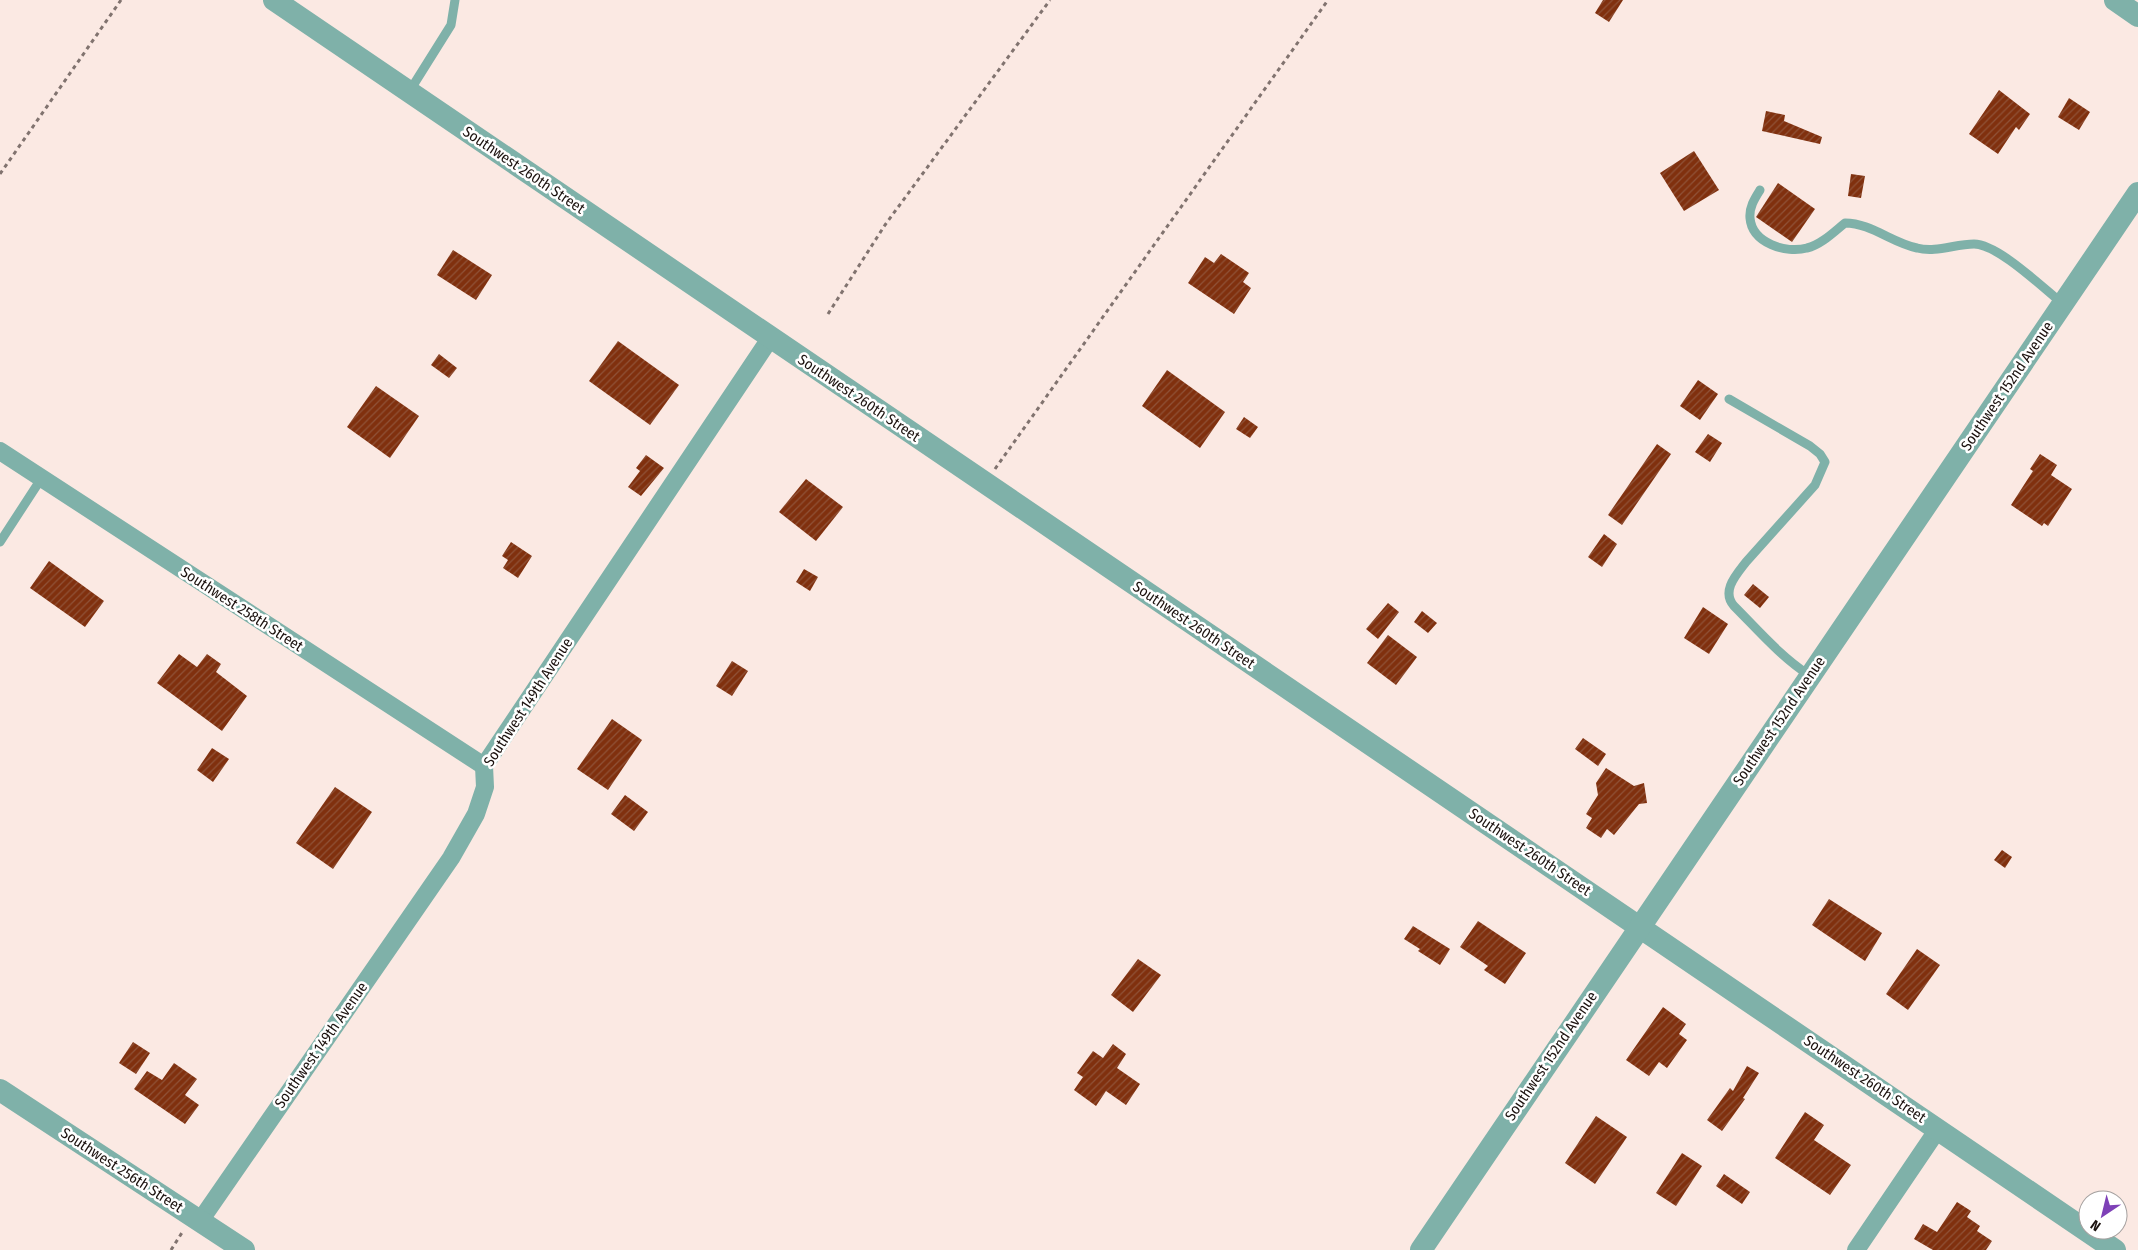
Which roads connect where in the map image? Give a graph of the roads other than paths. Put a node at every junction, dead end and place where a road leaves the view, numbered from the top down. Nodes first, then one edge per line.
1 (274, 0) edge
2 (455, 0) edge
3 (2115, 0) edge
4 (2138, 16) edge
5 (409, 92) junction
6 (1760, 190) dead end
7 (2138, 193) edge
8 (2063, 304) junction
9 (771, 337) junction
10 (1729, 399) dead end
11 (0, 451) edge
12 (41, 479) junction
13 (0, 542) edge
14 (1810, 675) junction
15 (484, 766) junction
16 (1639, 926) junction
17 (0, 1090) edge
18 (1938, 1129) junction
19 (200, 1221) junction
20 (244, 1250) edge
21 (1421, 1250) edge
22 (1856, 1250) edge
23 (2116, 1250) edge

1 - 5 street, Southwest 260th Street
2 - 5 lane
3 - 4 street
5 - 9 street, Southwest 260th Street
6 - 8 lane
7 - 8 street, Southwest 152nd Avenue
8 - 14 street, Southwest 152nd Avenue
9 - 15 street, Southwest 149th Avenue
9 - 16 street, Southwest 260th Street
10 - 14 lane
11 - 12 street, Southwest 258th Street
12 - 13 lane
12 - 15 street, Southwest 258th Street
14 - 16 street, Southwest 152nd Avenue
15 - 19 street, Southwest 149th Avenue
16 - 18 street, Southwest 260th Street
16 - 21 street, Southwest 152nd Avenue
17 - 19 street, Southwest 256th Street
18 - 22 street
18 - 23 street, Southwest 260th Street
19 - 20 street, Southwest 256th Street

